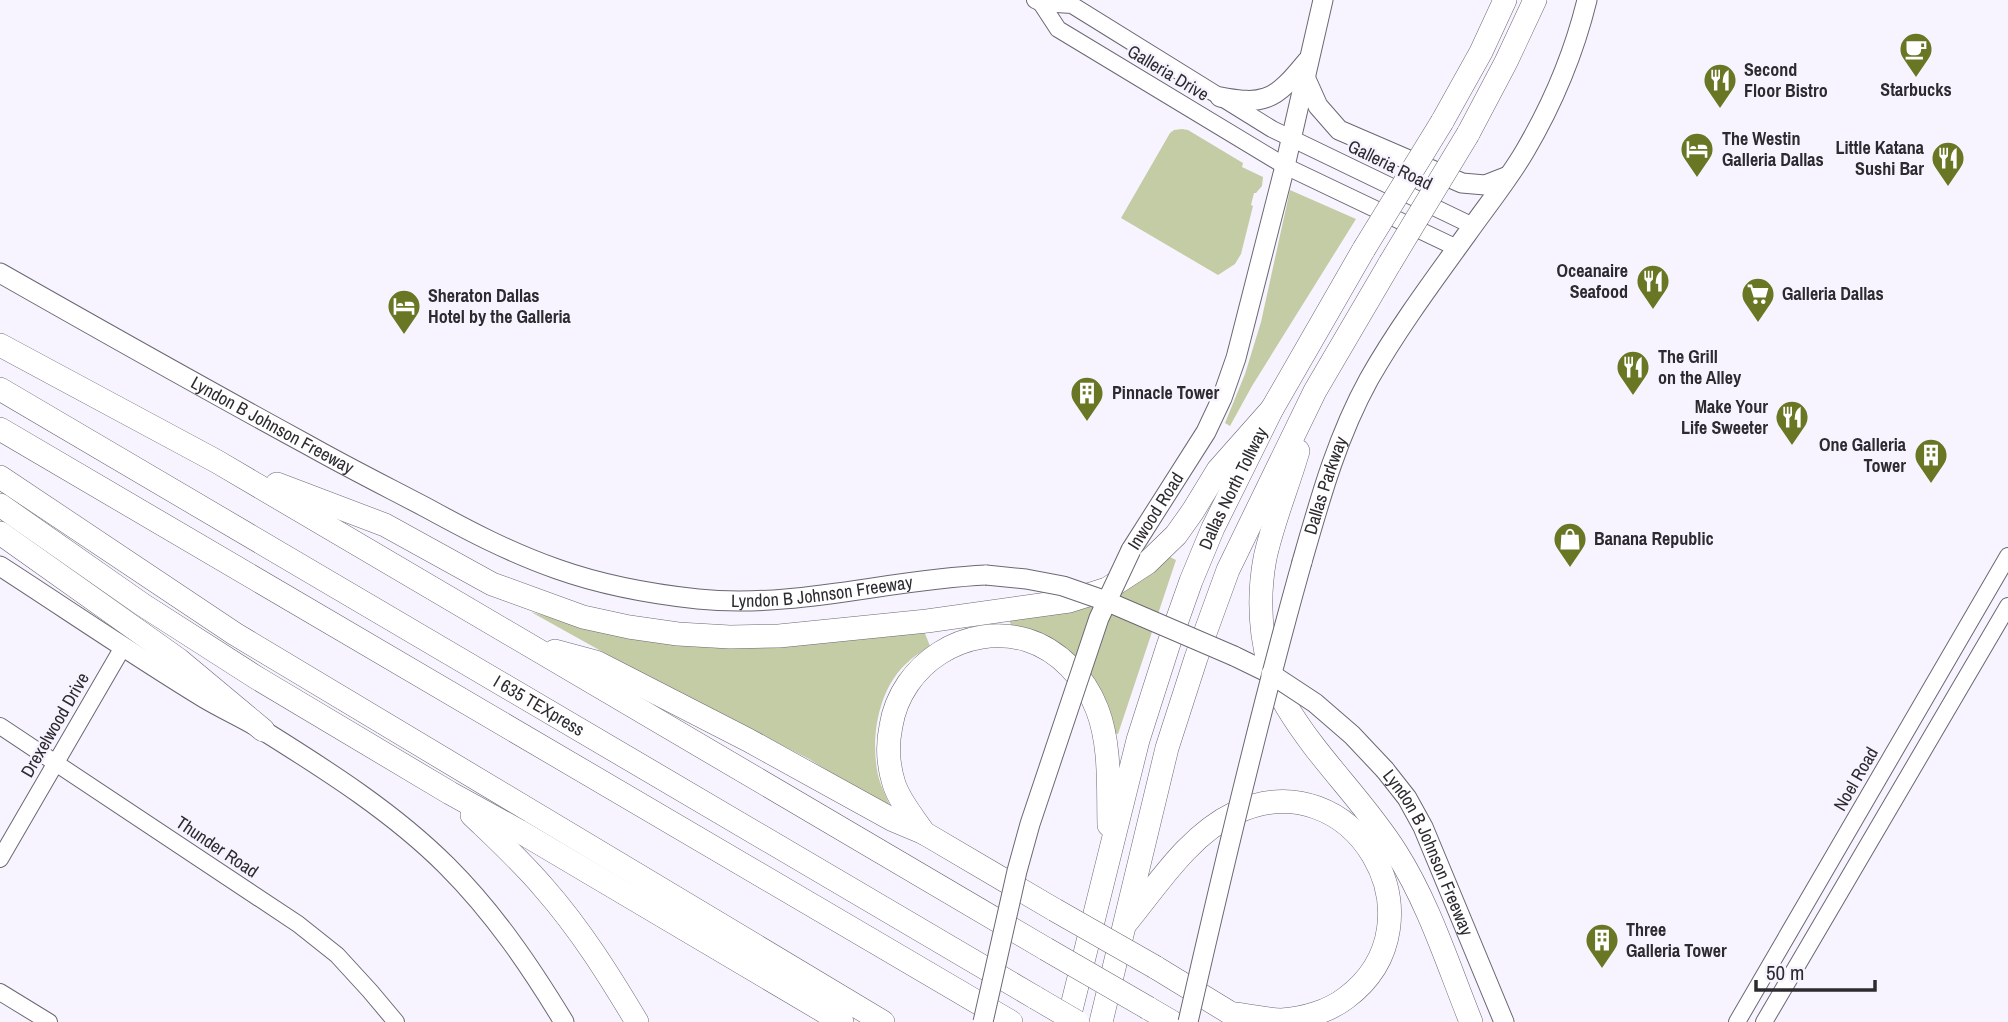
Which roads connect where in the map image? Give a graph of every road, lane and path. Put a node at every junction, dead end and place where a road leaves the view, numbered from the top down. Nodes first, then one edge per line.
1 (1323, 0) edge
2 (1505, 0) edge
3 (1535, 0) edge
4 (1587, 0) edge
5 (1038, 2) edge
6 (1310, 57) junction
7 (1305, 77) junction
8 (1220, 97) junction
9 (1291, 139) junction
10 (1285, 166) junction
11 (1508, 176) junction
12 (1472, 226) junction
13 (1457, 247) junction
14 (0, 273) edge
15 (0, 345) edge
16 (0, 389) edge
17 (1315, 391) junction
18 (1272, 409) junction
19 (0, 429) edge
20 (216, 461) junction
21 (0, 477) edge
22 (0, 505) edge
23 (0, 533) edge
24 (2008, 556) edge
25 (0, 566) edge
26 (1106, 601) junction
27 (1979, 605) junction
28 (2007, 609) edge
29 (523, 641) junction
30 (123, 647) junction
31 (1271, 674) junction
32 (0, 726) edge
33 (263, 730) junction
34 (55, 762) junction
35 (450, 793) junction
36 (925, 834) junction
37 (1110, 856) junction
38 (0, 859) edge
39 (1123, 927) junction
40 (0, 992) edge
41 (1240, 1018) edge
42 (48, 1022) edge
43 (396, 1022) edge
44 (564, 1022) edge
45 (637, 1022) edge
46 (842, 1022) edge
47 (883, 1022) edge
48 (983, 1022) edge
49 (1011, 1022) edge
50 (1068, 1022) edge
51 (1077, 1022) edge
52 (1101, 1022) edge
53 (1172, 1022) edge
54 (1188, 1022) edge
55 (1471, 1022) edge
56 (1504, 1022) edge
57 (1737, 1022) edge
58 (1764, 1022) edge

1 - 6 main road, Inwood Road
2 - 18 highway, Dallas North Tollway, bridge
3 - 17 highway, Dallas North Tollway, bridge
4 - 11 main road, Dallas Parkway
5 - 8 street, Galleria Drive
5 - 10 street, Galleria Drive
6 - 7 main road, Inwood Road
6 - 8 main road
7 - 9 main road, Inwood Road
7 - 11 main road
8 - 9 street, Galleria Drive
9 - 10 main road, Inwood Road
9 - 12 street, Galleria Road
10 - 13 street
10 - 26 main road, Inwood Road, bridge
11 - 12 main road, Dallas Parkway
12 - 13 main road, Dallas Parkway
13 - 31 main road, Dallas Parkway, bridge
14 - 26 main road, Lyndon B Johnson Freeway, bridge
15 - 20 highway
16 - 51 highway, I 635 TEXpress, bridge
17 - 39 highway, Dallas North Tollway
17 - 55 highway
18 - 20 highway
18 - 37 highway, Dallas North Tollway
19 - 49 highway, I 635 TEXpress
20 - 29 highway
21 - 47 highway
22 - 35 highway
23 - 33 highway
24 - 27 street, Noel Road
25 - 30 main road
26 - 31 main road, Lyndon B Johnson Freeway, bridge
26 - 48 main road, Inwood Road, bridge
27 - 28 street
27 - 57 street, Noel Road
28 - 58 street
29 - 36 highway
29 - 53 highway, bridge
30 - 33 main road
30 - 34 street, Drexelwood Drive
31 - 54 main road, Dallas Parkway, bridge
31 - 56 main road, Lyndon B Johnson Freeway, bridge
32 - 34 street, Thunder Road
33 - 44 main road
34 - 38 street, Drexelwood Drive
34 - 43 street, Thunder Road
35 - 45 highway
35 - 46 highway
36 - 37 highway
36 - 41 highway, bridge
37 - 50 highway, Dallas North Tollway
39 - 41 highway
39 - 52 highway, Dallas North Tollway
40 - 42 street

